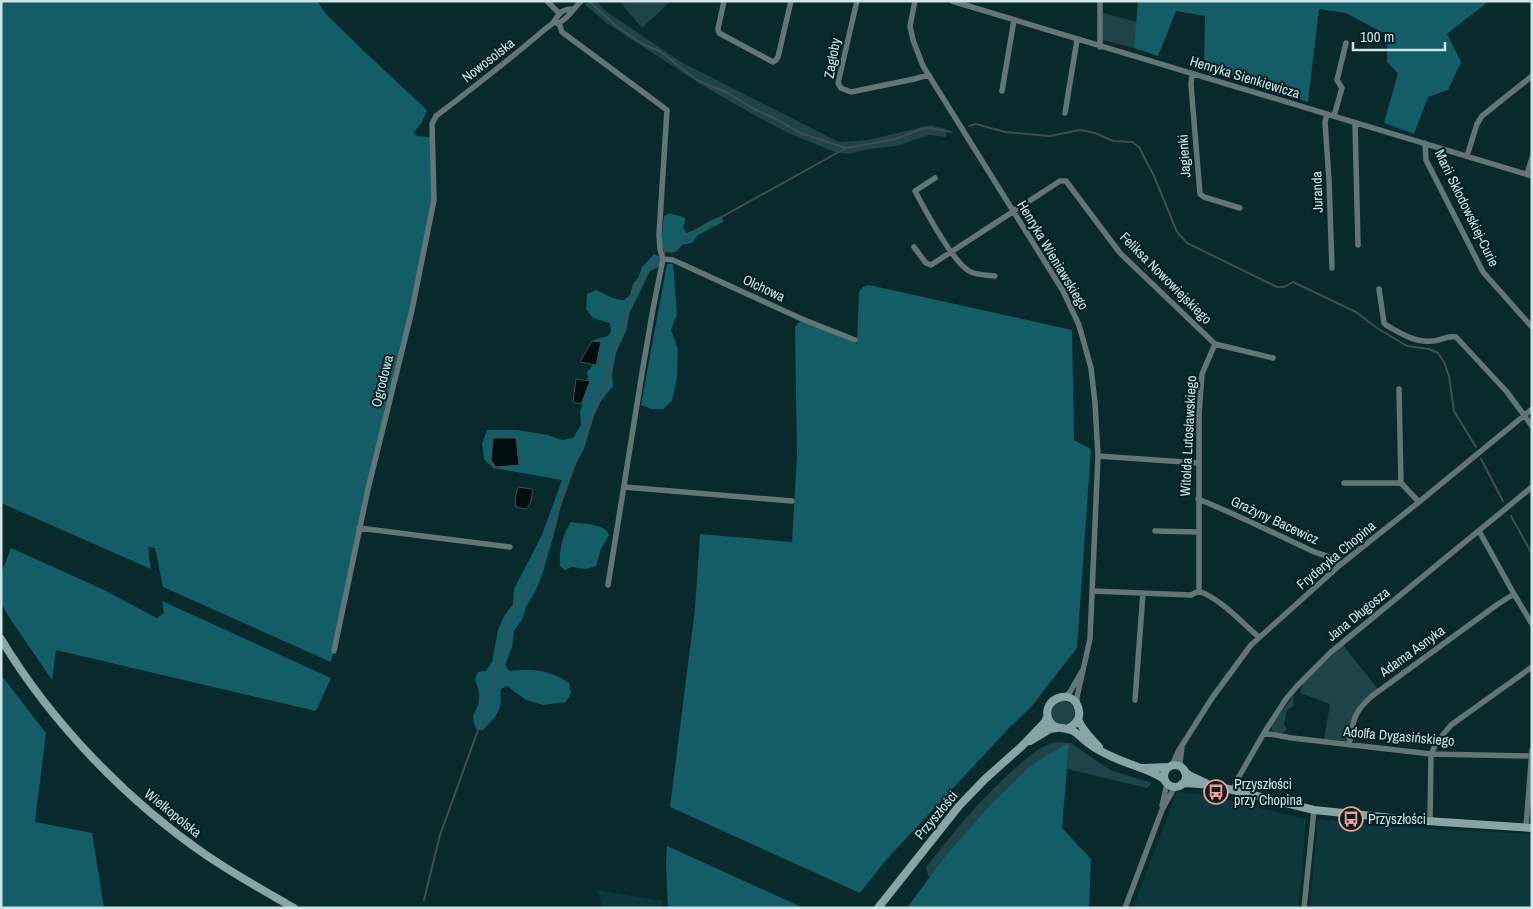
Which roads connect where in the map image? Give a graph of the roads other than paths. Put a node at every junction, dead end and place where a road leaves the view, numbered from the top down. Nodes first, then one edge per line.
1 (547, 1) edge
2 (581, 1) edge
3 (724, 1) edge
4 (791, 1) edge
5 (857, 1) edge
6 (915, 1) edge
7 (952, 1) edge
8 (1100, 1) edge
9 (573, 9) junction
10 (559, 13) junction
11 (1014, 20) junction
12 (557, 22) junction
13 (1077, 40) junction
14 (1346, 43) dead end
15 (1100, 46) junction
16 (1192, 74) junction
17 (929, 75) junction
18 (1532, 76) edge
19 (1002, 91) dead end
20 (1065, 113) dead end
21 (1327, 114) junction
22 (436, 116) joint
23 (1334, 116) junction
24 (1355, 123) junction
25 (1425, 143) junction
26 (1467, 156) junction
27 (1532, 158) edge
28 (1529, 175) edge
29 (935, 178) dead end
30 (1240, 208) dead end
31 (1013, 211) junction
32 (1358, 245) dead end
33 (914, 247) dead end
34 (951, 252) junction
35 (664, 259) junction
36 (1332, 268) dead end
37 (995, 276) dead end
38 (1379, 289) dead end
39 (1532, 327) edge
40 (855, 340) dead end
41 (1215, 344) junction
42 (1273, 358) dead end
43 (1399, 389) dead end
44 (1532, 408) edge
45 (1524, 416) junction
46 (1532, 426) edge
47 (1098, 456) junction
48 (1198, 463) junction
49 (1344, 483) dead end
50 (1401, 483) junction
51 (624, 487) junction
52 (1532, 487) edge
53 (1198, 498) junction
54 (792, 501) dead end
55 (1419, 502) junction
56 (359, 528) junction
57 (1155, 531) dead end
58 (1479, 531) junction
59 (1198, 532) junction
60 (510, 547) dead end
61 (1340, 565) junction
62 (608, 585) dead end
63 (1092, 591) junction
64 (1199, 591) junction
65 (1143, 593) junction
66 (1514, 594) junction
67 (1532, 624) edge
68 (1259, 637) junction
69 (1, 639) edge
70 (334, 651) dead end
71 (1085, 665) junction
72 (1532, 666) edge
73 (1065, 697) junction
74 (1135, 700) dead end
75 (1077, 704) junction
76 (1048, 716) junction
77 (1078, 719) junction
78 (1057, 728) junction
79 (1067, 729) junction
80 (1264, 733) junction
81 (1183, 744) junction
82 (1349, 744) junction
83 (1022, 746) junction
84 (1102, 750) junction
85 (1431, 754) junction
86 (1532, 754) edge
87 (1170, 766) junction
88 (1139, 768) junction
89 (1183, 770) junction
90 (1166, 782) junction
91 (1180, 785) junction
92 (1212, 785) junction
93 (1233, 791) junction
94 (1162, 810) junction
95 (1314, 810) junction
96 (1430, 821) junction
97 (1529, 827) edge
98 (294, 908) edge
99 (878, 908) edge
100 (1126, 908) edge
101 (1304, 908) edge

1 - 10 street
2 - 9 street, Nowosolska
3 - 4 street
5 - 17 street, Zagłoby
6 - 17 street, Henryka Wieniawskiego
7 - 11 street, Henryka Sienkiewicza
8 - 15 street
9 - 10 street, Nowosolska
9 - 12 street, Nowosolska
10 - 12 street, Nowosolska
11 - 13 street, Henryka Sienkiewicza
11 - 19 street
12 - 22 street, Nowosolska
12 - 35 street
13 - 15 street, Henryka Sienkiewicza
13 - 20 street
14 - 23 street
15 - 16 street, Henryka Sienkiewicza
16 - 21 street, Henryka Sienkiewicza
16 - 30 street, Jagienki
17 - 31 street, Henryka Wieniawskiego
18 - 26 street
21 - 23 street, Henryka Sienkiewicza
21 - 36 street, Juranda
22 - 56 street, Ogrodowa
23 - 24 street, Henryka Sienkiewicza
24 - 25 street, Henryka Sienkiewicza
24 - 32 street
25 - 26 street, Henryka Sienkiewicza
25 - 39 street, Marii Skłodowskiej-Curie
26 - 28 street, Henryka Sienkiewicza
27 - 28 street
29 - 34 street
31 - 34 street
31 - 41 street, Feliksa Nowowiejskiego
31 - 47 street, Henryka Wieniawskiego
33 - 34 street
34 - 37 street
35 - 40 street, Olchowa
35 - 51 street
38 - 45 street
41 - 42 street, Feliksa Nowowiejskiego
41 - 48 street, Witolda Lutosławskiego
43 - 50 street
44 - 45 street, Fryderyka Chopina
45 - 46 street
45 - 55 street, Fryderyka Chopina
47 - 48 street
47 - 63 street, Henryka Wieniawskiego
48 - 53 street, Witolda Lutosławskiego
49 - 50 street
50 - 55 street
51 - 54 street
51 - 62 street
52 - 58 street, Jana Długosza
53 - 59 street, Witolda Lutosławskiego
53 - 61 street, Grażyny Bacewicz
55 - 61 street, Fryderyka Chopina
56 - 60 street
56 - 70 street, Ogrodowa
57 - 59 street
58 - 66 street
58 - 80 street, Jana Długosza
59 - 64 street, Witolda Lutosławskiego
61 - 68 street, Fryderyka Chopina
63 - 65 street
63 - 71 street, Henryka Wieniawskiego
64 - 65 street
64 - 68 street
65 - 74 street
66 - 67 street
66 - 82 street, Adama Asnyka
68 - 81 street, Fryderyka Chopina
69 - 98 street, Wielkopolska
71 - 73 street, Henryka Wieniawskiego
71 - 75 street, Henryka Wieniawskiego
72 - 85 street
73 - 75 street
73 - 76 street
75 - 77 street
76 - 78 street
76 - 83 street, Przyszłości
77 - 79 street
77 - 84 street
78 - 79 street
78 - 83 street, Przyszłości
79 - 84 street
80 - 82 street, Adolfa Dygasińskiego
80 - 93 street, Jana Długosza
81 - 87 street, Fryderyka Chopina
81 - 89 street, Fryderyka Chopina
82 - 85 street, Adolfa Dygasińskiego
83 - 99 street, Przyszłości
84 - 88 street
85 - 86 street, Adolfa Dygasińskiego
85 - 96 street
86 - 97 street
87 - 88 street
87 - 89 street
87 - 90 street
88 - 90 street
89 - 91 street
89 - 92 street
90 - 91 street
90 - 94 street
91 - 92 street
91 - 94 street
92 - 93 street
93 - 95 street
94 - 100 street
95 - 96 street
95 - 101 street
96 - 97 street

